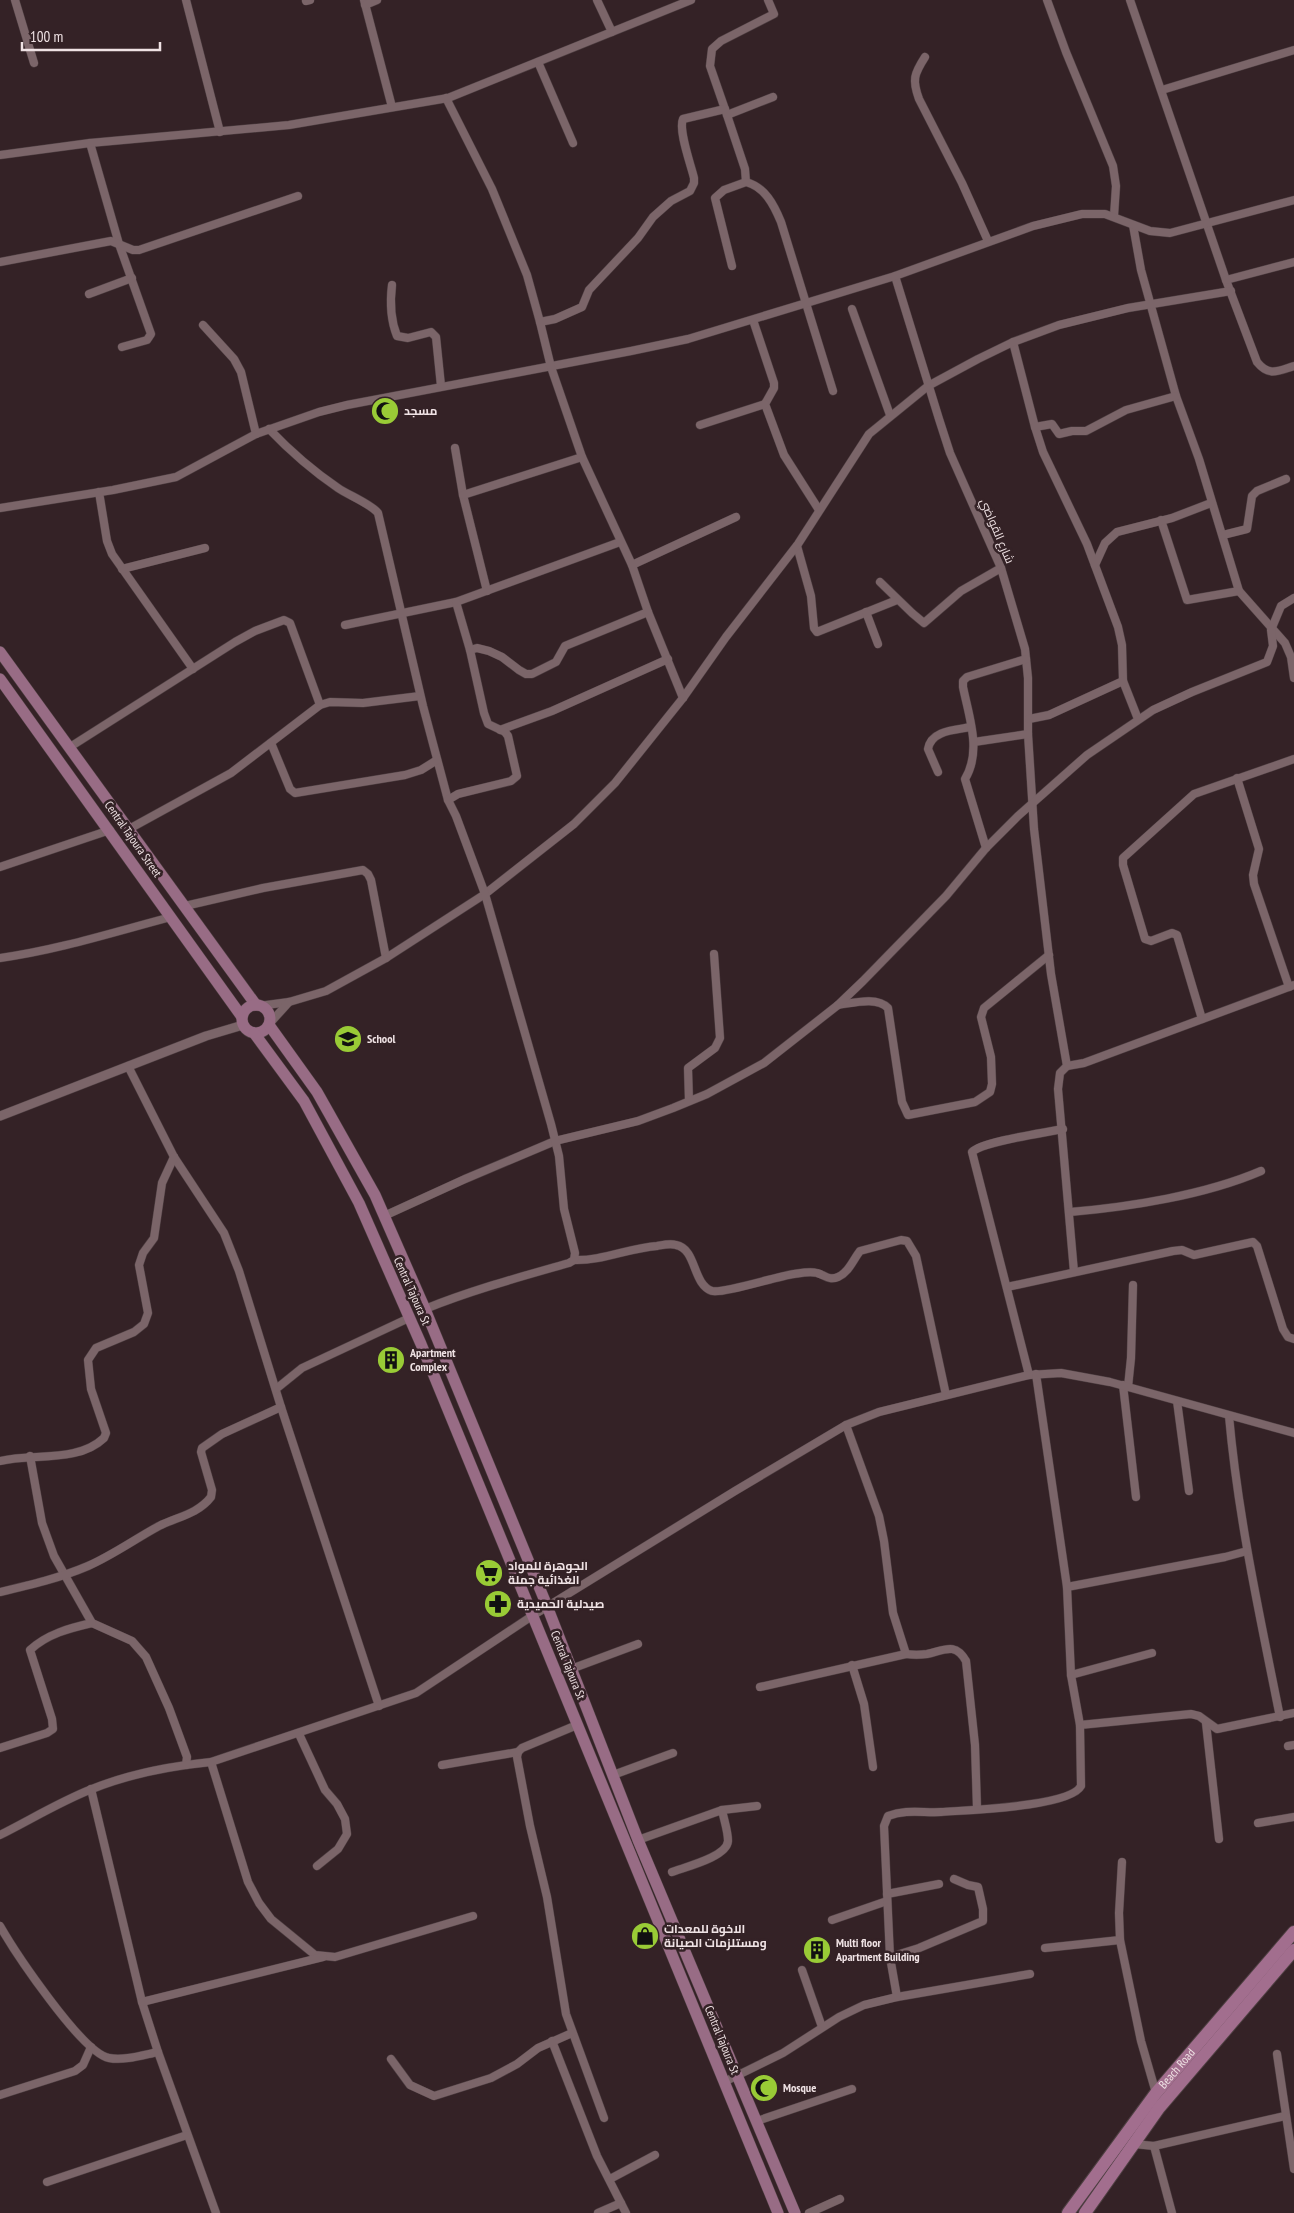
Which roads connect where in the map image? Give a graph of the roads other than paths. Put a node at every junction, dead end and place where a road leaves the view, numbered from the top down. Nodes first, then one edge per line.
1 (15, 0) edge
2 (186, 0) edge
3 (376, 0) edge
4 (597, 0) edge
5 (691, 0) edge
6 (768, 0) edge
7 (1048, 0) edge
8 (1130, 0) edge
9 (364, 3) edge
10 (612, 32) junction
11 (1294, 50) edge
12 (925, 57) dead end
13 (538, 62) junction
14 (34, 63) dead end
15 (1162, 90) junction
16 (773, 97) dead end
17 (446, 98) junction
18 (392, 108) junction
19 (726, 112) junction
20 (220, 132) junction
21 (90, 143) junction
22 (573, 143) dead end
23 (0, 155) edge
24 (746, 182) junction
25 (298, 196) dead end
26 (1294, 200) edge
27 (1114, 216) junction
28 (1208, 224) junction
29 (1133, 225) junction
30 (988, 241) junction
31 (119, 244) junction
32 (0, 262) edge
33 (1294, 262) edge
34 (732, 266) dead end
35 (895, 276) junction
36 (132, 278) junction
37 (1226, 280) junction
38 (392, 285) dead end
39 (1231, 291) junction
40 (89, 294) dead end
41 (807, 303) junction
42 (1152, 305) junction
43 (852, 309) dead end
44 (753, 320) junction
45 (540, 322) junction
46 (203, 325) dead end
47 (1013, 342) junction
48 (122, 348) dead end
49 (552, 366) junction
50 (1294, 366) edge
51 (440, 386) junction
52 (928, 386) junction
53 (833, 391) dead end
54 (1176, 396) junction
55 (765, 404) junction
56 (890, 415) junction
57 (700, 426) dead end
58 (1035, 427) junction
59 (269, 429) junction
60 (256, 434) junction
61 (455, 448) dead end
62 (582, 457) junction
63 (1286, 479) dead end
64 (99, 492) junction
65 (463, 495) junction
66 (1211, 502) junction
67 (0, 508) edge
68 (819, 510) junction
69 (736, 517) dead end
70 (1161, 520) junction
71 (1223, 534) junction
72 (620, 542) junction
73 (797, 546) junction
74 (205, 548) dead end
75 (632, 565) junction
76 (1095, 566) junction
77 (1001, 568) junction
78 (122, 569) junction
79 (880, 582) dead end
80 (487, 591) junction
81 (1239, 591) junction
82 (1294, 598) edge
83 (897, 600) junction
84 (456, 602) junction
85 (648, 612) junction
86 (866, 612) junction
87 (402, 614) junction
88 (345, 625) dead end
89 (1272, 630) junction
90 (878, 644) dead end
91 (470, 650) junction
92 (0, 652) edge
93 (668, 658) junction
94 (1026, 659) junction
95 (194, 669) junction
96 (1294, 678) edge
97 (0, 679) edge
98 (1123, 681) junction
99 (420, 696) junction
100 (683, 698) junction
101 (320, 705) junction
102 (1029, 719) junction
103 (1138, 719) junction
104 (972, 726) junction
105 (500, 730) junction
106 (1028, 734) junction
107 (974, 742) junction
108 (271, 744) junction
109 (70, 746) junction
110 (1294, 759) edge
111 (437, 760) junction
112 (938, 772) dead end
113 (1237, 778) junction
114 (448, 800) junction
115 (1032, 804) junction
116 (129, 829) junction
117 (110, 830) junction
118 (986, 848) junction
119 (0, 867) edge
120 (485, 894) junction
121 (185, 906) junction
122 (170, 917) junction
123 (714, 954) dead end
124 (1048, 955) junction
125 (0, 958) edge
126 (386, 958) junction
127 (1291, 986) edge
128 (289, 1002) junction
129 (258, 1005) junction
130 (838, 1005) junction
131 (1202, 1019) junction
132 (242, 1021) junction
133 (269, 1024) junction
134 (254, 1034) junction
135 (128, 1066) junction
136 (1067, 1066) junction
137 (689, 1101) junction
138 (0, 1116) edge
139 (1063, 1129) junction
140 (556, 1142) junction
141 (174, 1157) junction
142 (1261, 1171) dead end
143 (1070, 1212) junction
144 (384, 1216) junction
145 (574, 1260) junction
146 (1074, 1272) junction
147 (1133, 1285) dead end
148 (1007, 1287) junction
149 (425, 1309) junction
150 (409, 1318) junction
151 (1294, 1339) edge
152 (1032, 1374) junction
153 (1126, 1386) junction
154 (276, 1388) junction
155 (946, 1395) junction
156 (1177, 1401) junction
157 (281, 1407) junction
158 (1229, 1416) junction
159 (846, 1425) junction
160 (1294, 1433) edge
161 (30, 1456) junction
162 (0, 1461) edge
163 (1189, 1492) dead end
164 (1136, 1496) dead end
165 (1247, 1551) junction
166 (65, 1575) junction
167 (1067, 1587) junction
168 (0, 1592) edge
169 (547, 1606) junction
170 (532, 1616) junction
171 (92, 1623) junction
172 (638, 1644) dead end
173 (1152, 1653) dead end
174 (906, 1654) junction
175 (852, 1665) junction
176 (571, 1669) junction
177 (1071, 1675) junction
178 (760, 1687) dead end
179 (379, 1706) junction
180 (1294, 1713) edge
181 (1280, 1717) junction
182 (1206, 1723) junction
183 (578, 1725) junction
184 (1080, 1725) junction
185 (299, 1734) junction
186 (0, 1748) edge
187 (518, 1752) junction
188 (673, 1753) dead end
189 (211, 1762) junction
190 (186, 1765) junction
191 (442, 1765) dead end
192 (873, 1767) dead end
193 (613, 1775) junction
194 (91, 1789) junction
195 (757, 1806) dead end
196 (977, 1808) junction
197 (722, 1810) junction
198 (1294, 1817) edge
199 (1258, 1823) dead end
200 (0, 1835) edge
201 (1219, 1838) dead end
202 (638, 1840) junction
203 (1122, 1862) dead end
204 (318, 1866) dead end
205 (672, 1872) dead end
206 (954, 1878) dead end
207 (939, 1884) dead end
208 (887, 1897) junction
209 (473, 1916) dead end
210 (832, 1920) dead end
211 (0, 1926) edge
212 (1294, 1932) edge
213 (1120, 1940) junction
214 (1045, 1948) dead end
215 (1294, 1950) edge
216 (324, 1957) junction
217 (890, 1957) junction
218 (802, 1970) dead end
219 (1030, 1974) dead end
220 (897, 1996) junction
221 (142, 2002) junction
222 (822, 2027) junction
223 (572, 2033) junction
224 (552, 2041) junction
225 (91, 2047) junction
226 (158, 2052) junction
227 (1277, 2054) dead end
228 (391, 2059) dead end
229 (738, 2076) junction
230 (724, 2082) junction
231 (852, 2089) dead end
232 (1156, 2093) junction
233 (0, 2095) edge
234 (1286, 2116) junction
235 (604, 2118) dead end
236 (757, 2121) junction
237 (187, 2135) junction
238 (1134, 2144) junction
239 (1154, 2146) junction
240 (655, 2155) dead end
241 (1294, 2169) edge
242 (610, 2179) junction
243 (47, 2182) dead end
244 (840, 2199) dead end
245 (621, 2203) junction
246 (216, 2213) edge
247 (598, 2213) edge
248 (626, 2213) edge
249 (778, 2213) edge
250 (795, 2213) edge
251 (809, 2213) edge
252 (1068, 2213) edge
253 (1085, 2213) edge
254 (1172, 2213) edge

1 - 14 street
2 - 20 street
3 - 9 street
4 - 10 street
5 - 10 street
6 - 19 street
7 - 27 street
8 - 15 street
9 - 18 street
10 - 13 street
11 - 15 street
12 - 30 street
13 - 17 street
13 - 22 street
15 - 28 street
16 - 19 street
17 - 18 street
17 - 45 street
18 - 20 street
19 - 24 street
19 - 45 street
20 - 21 street
21 - 23 street
21 - 31 street
24 - 34 street
24 - 41 street
25 - 31 street
26 - 28 street
27 - 29 street
27 - 30 street
28 - 29 street
28 - 37 street
29 - 42 street
30 - 35 street
31 - 32 street
31 - 36 street
33 - 37 street
35 - 41 street
35 - 52 street, شارع القواضي
36 - 40 street
36 - 48 street
37 - 39 street
38 - 51 street
39 - 42 street
39 - 50 street
41 - 44 street
41 - 53 street
42 - 47 street
42 - 54 street
43 - 56 street
44 - 49 street
44 - 55 street
45 - 49 street
46 - 60 street
47 - 52 street
47 - 58 street
49 - 51 street
49 - 62 street
51 - 59 street
52 - 56 street
52 - 77 street, شارع القواضي
54 - 58 street
54 - 66 street
55 - 57 street
55 - 68 street
56 - 68 street
58 - 76 street
59 - 60 street
59 - 87 street
60 - 64 street
61 - 65 street
62 - 65 street
62 - 72 street
63 - 71 street
64 - 67 street
64 - 78 street
65 - 80 street
66 - 70 street
66 - 71 street
68 - 73 street
69 - 75 street
70 - 76 street
70 - 81 street
71 - 81 street
72 - 75 street
72 - 80 street
73 - 86 street
73 - 100 street
74 - 78 street
75 - 85 street
76 - 98 street
77 - 83 street
77 - 94 street, شارع القواضي
78 - 95 street
79 - 83 street
80 - 84 street
81 - 89 street
82 - 89 street
83 - 86 street
84 - 87 street
84 - 91 street
85 - 91 street
85 - 93 street
86 - 90 street
87 - 88 street
87 - 99 street
89 - 96 street
89 - 103 street
91 - 105 street
92 - 109 main road
93 - 100 street
93 - 105 street
94 - 102 street, شارع القواضي
94 - 104 street
95 - 101 street
95 - 109 street
97 - 117 main road, Central Tajoura Street
98 - 102 street
98 - 103 street
99 - 101 street
99 - 111 street
100 - 120 street
101 - 108 street
102 - 106 street, شارع القواضي
103 - 115 street
104 - 107 street
104 - 112 street
105 - 114 street
106 - 107 street
106 - 115 street, شارع القواضي
107 - 118 street
108 - 111 street
108 - 116 street
109 - 116 main road
110 - 113 street
111 - 114 street
113 - 127 street
113 - 131 street
114 - 120 street
115 - 118 street
115 - 124 street, شارع القواضي
116 - 121 main road
117 - 119 street
117 - 122 main road, Central Tajoura Street
118 - 130 street
120 - 126 street
120 - 140 street
121 - 126 street
121 - 129 main road
122 - 125 street
122 - 132 main road, Central Tajoura Street
123 - 137 street
124 - 130 street
124 - 136 street, شارع القواضي
126 - 128 street
127 - 131 street
128 - 129 street
128 - 133 street
129 - 132 main road
129 - 133 main road
130 - 137 street
131 - 136 street
132 - 134 main road
132 - 135 street
133 - 134 main road
133 - 144 main road
134 - 150 main road, Central Tajoura St
135 - 138 street
135 - 141 street
136 - 139 street
137 - 140 street
139 - 143 street
139 - 148 street
140 - 144 street
140 - 145 street
141 - 154 street
141 - 161 street
142 - 143 street
143 - 146 street
144 - 149 main road
145 - 149 street
145 - 155 street
146 - 148 street
146 - 151 street
147 - 153 street
148 - 152 street
149 - 169 main road
150 - 154 street
150 - 170 main road, Central Tajoura St
152 - 153 street
152 - 155 street
152 - 167 street
153 - 156 street
153 - 164 street
154 - 157 street
155 - 159 street
156 - 158 street
156 - 163 street
157 - 166 street
157 - 179 street
158 - 160 street
158 - 165 street
159 - 169 street
159 - 174 street
161 - 162 street
161 - 166 street
165 - 167 street
165 - 181 street
166 - 168 street
166 - 171 street
167 - 177 street
169 - 170 street
169 - 176 main road
170 - 179 street
170 - 183 main road, Central Tajoura St
171 - 186 street
171 - 190 street
172 - 176 street
173 - 177 street
174 - 175 street
174 - 196 street
175 - 178 street
175 - 192 street
176 - 193 main road
177 - 184 street
179 - 185 street
180 - 181 street
181 - 182 street
182 - 184 street
182 - 201 street
183 - 187 street
183 - 230 main road, Central Tajoura St
184 - 196 street
185 - 189 street
185 - 204 street
187 - 191 street
187 - 223 street
188 - 193 street
189 - 190 street
189 - 216 street
190 - 194 street
193 - 202 main road
194 - 200 street
194 - 221 street
195 - 197 street
196 - 208 street
197 - 202 street
197 - 205 street
198 - 199 street
202 - 229 main road
203 - 213 street
206 - 217 street
207 - 208 street
208 - 210 street
208 - 217 street
209 - 216 street
211 - 225 street
212 - 232 highway, Beach Road
213 - 214 street
213 - 232 street
215 - 238 highway, Beach Road
216 - 221 street
217 - 220 street
218 - 222 street
219 - 220 street
220 - 222 street
221 - 226 street
222 - 229 street
223 - 224 street
223 - 235 street
224 - 228 street
224 - 242 street
225 - 226 street
225 - 233 street
226 - 237 street
227 - 234 street
229 - 230 street
229 - 236 main road
230 - 249 main road, Central Tajoura St
231 - 236 street
232 - 252 highway, Beach Road
234 - 239 street
234 - 241 street
236 - 250 main road
237 - 243 street
237 - 246 street
238 - 239 street
238 - 253 highway, Beach Road
239 - 254 street
240 - 242 street
242 - 245 street
244 - 251 street
245 - 247 street
245 - 248 street

